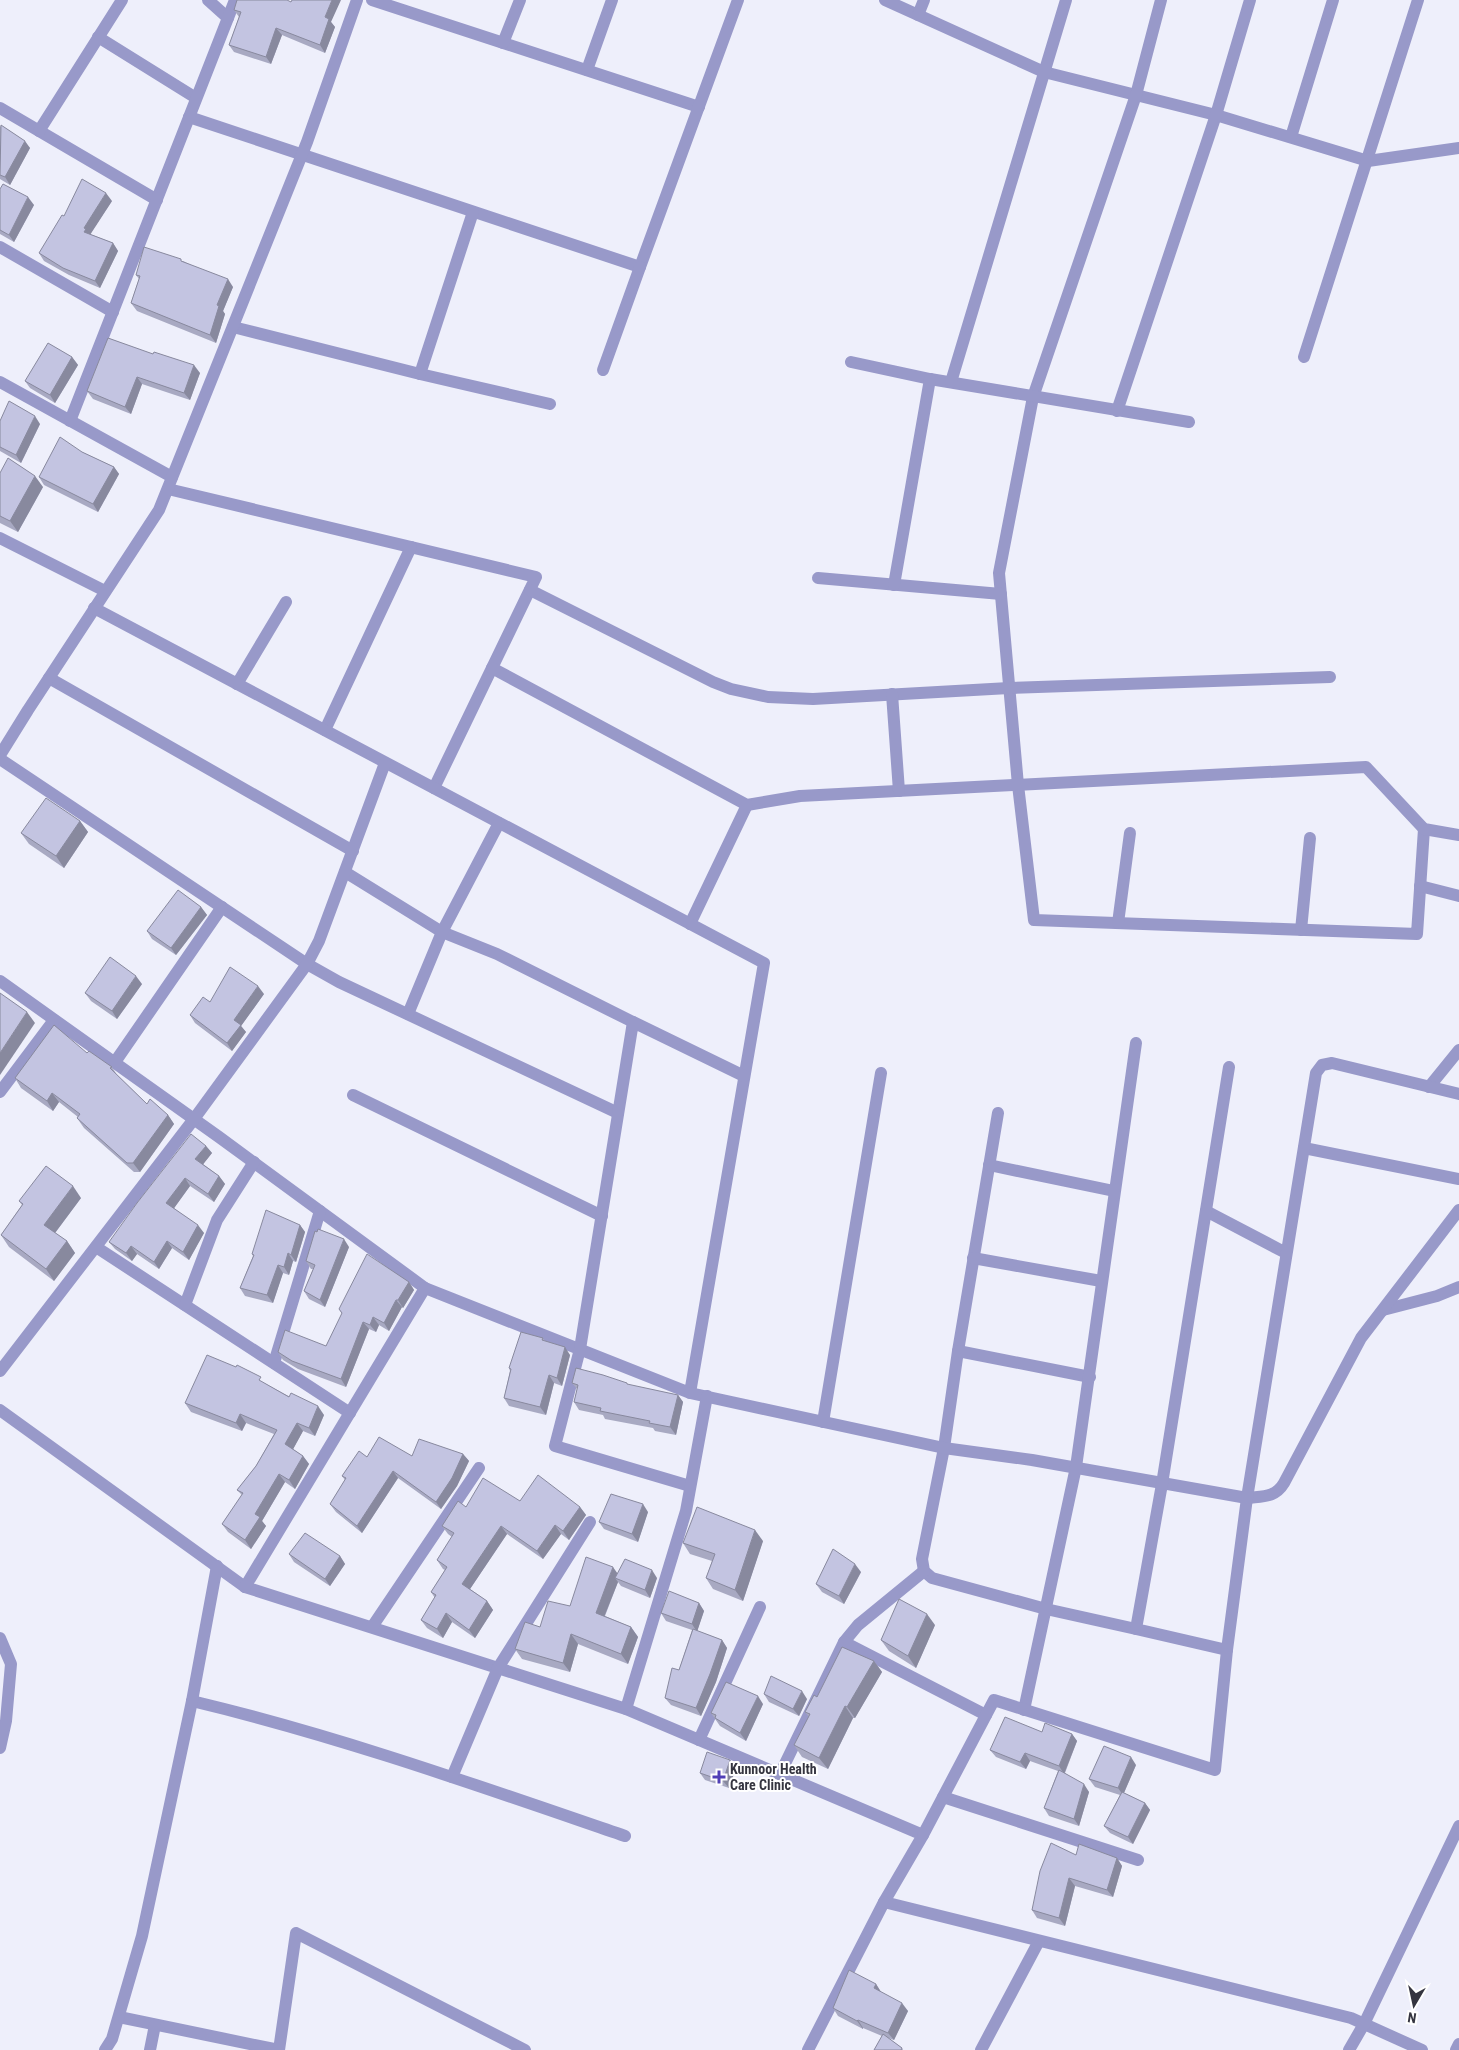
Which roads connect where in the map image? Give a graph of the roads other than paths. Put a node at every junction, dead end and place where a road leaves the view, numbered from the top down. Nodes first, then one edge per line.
1 (122, 0) edge
2 (208, 0) edge
3 (234, 0) edge
4 (357, 0) edge
5 (372, 0) edge
6 (520, 0) edge
7 (612, 0) edge
8 (738, 0) edge
9 (885, 0) edge
10 (924, 0) edge
11 (1066, 0) edge
12 (1161, 0) edge
13 (1250, 0) edge
14 (1333, 0) edge
15 (1418, 0) edge
16 (918, 15) junction
17 (228, 18) junction
18 (98, 37) junction
19 (504, 43) junction
20 (587, 70) junction
21 (1044, 72) junction
22 (1136, 95) junction
23 (196, 98) junction
24 (699, 107) junction
25 (0, 108) edge
26 (1216, 115) junction
27 (189, 116) junction
28 (39, 130) junction
29 (1292, 137) junction
30 (1459, 148) edge
31 (301, 156) junction
32 (1368, 161) junction
33 (156, 200) junction
34 (473, 212) junction
35 (0, 247) edge
36 (640, 267) junction
37 (113, 312) junction
38 (232, 327) junction
39 (1304, 357) dead end
40 (851, 362) dead end
41 (603, 370) dead end
42 (420, 374) junction
43 (930, 379) junction
44 (0, 382) edge
45 (951, 382) junction
46 (1033, 397) junction
47 (550, 404) dead end
48 (1117, 411) junction
49 (70, 421) junction
50 (1189, 422) dead end
51 (170, 483) junction
52 (3, 540) edge
53 (411, 547) junction
54 (0, 553) edge
55 (818, 578) dead end
56 (894, 585) junction
57 (530, 590) junction
58 (105, 591) junction
59 (1001, 594) junction
60 (286, 602) dead end
61 (94, 608) junction
62 (492, 668) junction
63 (1330, 677) dead end
64 (48, 678) junction
65 (237, 684) junction
66 (1009, 688) junction
67 (892, 694) junction
68 (325, 730) junction
69 (0, 757) edge
70 (384, 763) junction
71 (1018, 785) junction
72 (434, 788) junction
73 (898, 791) junction
74 (747, 805) junction
75 (499, 823) junction
76 (1424, 829) junction
77 (1130, 833) dead end
78 (1459, 835) edge
79 (1310, 838) dead end
80 (353, 852) junction
81 (345, 872) junction
82 (1420, 886) junction
83 (1459, 896) edge
84 (222, 907) junction
85 (1118, 923) junction
86 (690, 924) junction
87 (1301, 930) junction
88 (442, 932) junction
89 (307, 964) junction
90 (0, 982) edge
91 (408, 1014) junction
92 (54, 1020) junction
93 (633, 1022) junction
94 (1136, 1043) dead end
95 (1459, 1050) edge
96 (115, 1062) junction
97 (1229, 1067) dead end
98 (881, 1073) dead end
99 (744, 1076) junction
100 (1429, 1087) junction
101 (0, 1092) edge
102 (1459, 1094) edge
103 (353, 1095) dead end
104 (618, 1113) junction
105 (998, 1113) dead end
106 (194, 1119) junction
107 (1304, 1148) junction
108 (254, 1162) junction
109 (989, 1165) junction
110 (1459, 1179) edge
111 (1114, 1191) junction
112 (1459, 1210) edge
113 (320, 1211) junction
114 (1206, 1211) junction
115 (602, 1216) junction
116 (96, 1247) junction
117 (1286, 1253) junction
118 (973, 1258) junction
119 (1101, 1281) junction
120 (1459, 1287) edge
121 (425, 1288) junction
122 (185, 1305) junction
123 (1383, 1310) junction
124 (580, 1349) junction
125 (958, 1351) junction
126 (274, 1363) junction
127 (0, 1371) edge
128 (1090, 1377) junction
129 (690, 1393) junction
130 (707, 1396) junction
131 (0, 1410) edge
132 (350, 1413) junction
133 (823, 1422) junction
134 (944, 1448) junction
135 (1076, 1467) junction
136 (479, 1468) dead end
137 (1162, 1484) junction
138 (690, 1486) junction
139 (1247, 1498) junction
140 (590, 1522) dead end
141 (217, 1566) junction
142 (924, 1571) junction
143 (245, 1587) junction
144 (760, 1607) dead end
145 (1046, 1609) junction
146 (372, 1627) junction
147 (1136, 1629) junction
148 (0, 1638) edge
149 (844, 1642) junction
150 (1227, 1650) junction
151 (498, 1668) junction
152 (192, 1701) junction
153 (626, 1709) junction
154 (1024, 1710) junction
155 (986, 1715) junction
156 (699, 1740) junction
157 (0, 1748) edge
158 (780, 1774) junction
159 (452, 1777) junction
160 (943, 1797) junction
161 (1459, 1826) edge
162 (923, 1835) junction
163 (626, 1836) dead end
164 (1138, 1860) dead end
165 (884, 1902) junction
166 (1039, 1941) junction
167 (119, 2017) junction
168 (154, 2024) junction
169 (1364, 2024) junction
170 (1459, 2044) edge
171 (520, 2049) edge
172 (811, 2049) edge
173 (105, 2050) edge
174 (150, 2050) edge
175 (279, 2050) edge
176 (981, 2050) edge
177 (1349, 2050) edge
178 (1422, 2050) edge
179 (1456, 2050) edge

1 - 18 street
2 - 17 street
3 - 17 street
4 - 31 street
5 - 19 street
6 - 19 street
7 - 20 street
8 - 24 street
9 - 16 street
10 - 16 street
11 - 21 street
12 - 22 street
13 - 26 street
14 - 29 street
15 - 32 street
16 - 21 street
17 - 23 street
18 - 23 street
18 - 28 street
19 - 20 street
20 - 24 street
21 - 22 street
21 - 45 street
22 - 26 street
22 - 46 street
23 - 27 street
24 - 36 street
25 - 28 street
26 - 29 street
26 - 48 street
27 - 31 street
27 - 33 street
28 - 33 street
29 - 32 street
30 - 32 street
31 - 34 street
31 - 38 street
32 - 39 street
33 - 37 street
34 - 36 street
34 - 42 street
35 - 37 street
36 - 41 street
37 - 49 street
38 - 42 street
38 - 51 street
40 - 43 street
42 - 47 street
43 - 45 street
43 - 56 street
44 - 49 street
45 - 46 street
46 - 48 street
46 - 59 street
48 - 50 street
49 - 51 street
51 - 53 street
51 - 58 street
52 - 54 street
52 - 58 street
53 - 57 street
53 - 68 street
55 - 56 street
56 - 59 street
57 - 62 street
57 - 67 street
58 - 61 street
59 - 66 street
60 - 65 street
61 - 64 street
61 - 65 street
62 - 72 street
62 - 74 street
63 - 66 street
64 - 69 street
64 - 80 street
65 - 68 street
66 - 67 street
66 - 71 street
67 - 73 street
68 - 70 street
69 - 84 street
70 - 72 street
70 - 80 street
71 - 73 street
71 - 76 street
71 - 85 street
72 - 75 street
73 - 74 street
74 - 86 street
75 - 86 street
75 - 88 street
76 - 78 street
76 - 82 street
77 - 85 street
79 - 87 street
80 - 81 street
81 - 88 street
81 - 89 street
82 - 83 street
82 - 87 street
84 - 89 street
84 - 96 street
85 - 87 street
86 - 99 street
88 - 91 street
88 - 93 street
89 - 91 street
89 - 106 street
90 - 92 street
91 - 104 street
92 - 96 street
92 - 101 street
93 - 99 street
93 - 104 street
94 - 111 street
95 - 100 street
96 - 106 street
97 - 114 street
98 - 133 street
99 - 129 street
100 - 102 street
100 - 107 street
103 - 115 street
104 - 115 street
105 - 109 street
106 - 108 street
106 - 116 street
107 - 110 street
107 - 117 street
108 - 113 street
108 - 122 street
109 - 111 street
109 - 118 street
111 - 119 street
112 - 123 street
113 - 121 street
113 - 126 street
114 - 117 street
114 - 137 street
115 - 124 street
116 - 122 street
116 - 127 street
117 - 139 street
118 - 119 street
118 - 125 street
119 - 128 street
120 - 123 street
121 - 124 street
121 - 132 street
122 - 126 street
123 - 139 street
124 - 129 street
124 - 138 street
125 - 128 street
125 - 134 street
126 - 132 street
128 - 135 street
129 - 130 street
130 - 133 street
130 - 138 street
131 - 141 street
132 - 143 street
133 - 134 street
134 - 135 street
134 - 142 street
135 - 137 street
135 - 145 street
136 - 146 street
137 - 139 street
137 - 147 street
138 - 153 street
139 - 150 street
140 - 151 street
141 - 143 street
141 - 152 street
142 - 145 street
142 - 149 street
143 - 146 street
144 - 156 street
145 - 147 street
145 - 154 street
146 - 151 street
147 - 150 street
148 - 157 street
149 - 155 street
149 - 158 street
150 - 154 street
151 - 153 street
151 - 159 street
152 - 159 street
152 - 167 street
153 - 156 street
154 - 155 street
155 - 160 street
156 - 158 street
158 - 162 street
159 - 163 street
160 - 162 street
160 - 164 street
161 - 169 street
162 - 165 street
165 - 166 street
165 - 172 street
166 - 169 street
166 - 176 street
167 - 168 street
167 - 173 street
168 - 174 street
168 - 175 street
169 - 177 street
169 - 178 street
170 - 179 street
171 - 175 street

